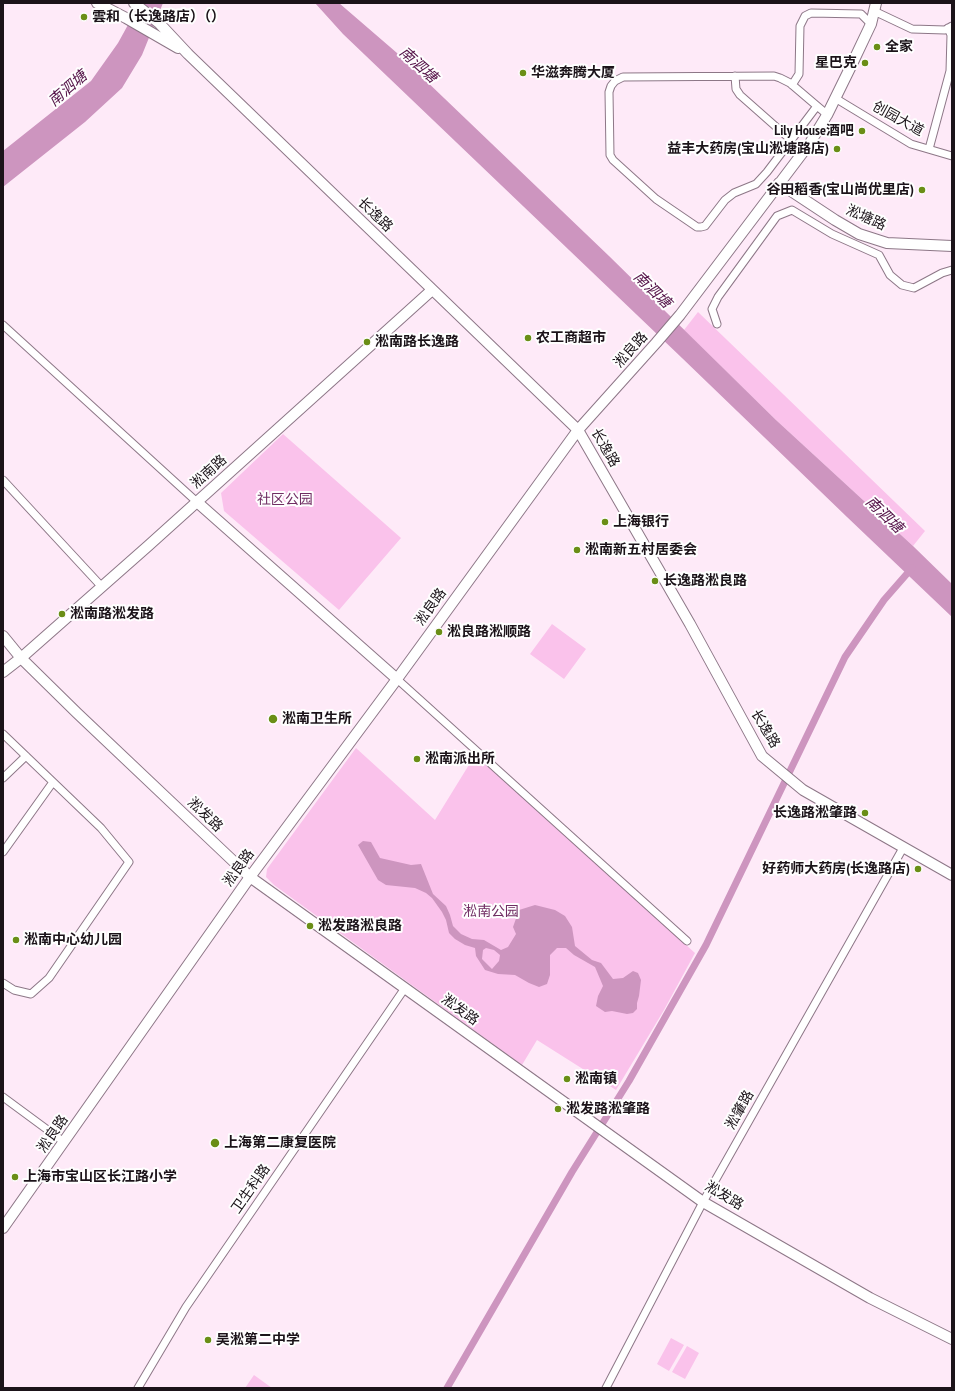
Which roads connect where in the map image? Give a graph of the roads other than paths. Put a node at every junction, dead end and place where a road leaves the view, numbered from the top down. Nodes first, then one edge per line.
1 (98, 3) edge
2 (135, 4) edge
3 (875, 7) edge
4 (871, 24) junction
5 (950, 27) edge
6 (188, 54) junction
7 (735, 76) junction
8 (792, 85) junction
9 (835, 98) junction
10 (817, 106) junction
11 (827, 115) junction
12 (791, 140) junction
13 (929, 149) junction
14 (952, 156) edge
15 (779, 183) junction
16 (952, 246) edge
17 (952, 270) edge
18 (432, 290) junction
19 (718, 324) dead end
20 (3, 325) edge
21 (578, 430) junction
22 (3, 480) edge
23 (197, 502) junction
24 (102, 587) junction
25 (3, 636) edge
26 (22, 658) junction
27 (3, 672) edge
28 (397, 679) junction
29 (3, 734) edge
30 (26, 756) junction
31 (3, 778) edge
32 (53, 782) junction
33 (903, 848) junction
34 (3, 852) edge
35 (952, 875) edge
36 (250, 877) junction
37 (687, 941) dead end
38 (3, 983) edge
39 (405, 988) junction
40 (3, 1097) edge
41 (64, 1142) junction
42 (703, 1202) junction
43 (3, 1228) edge
44 (952, 1339) edge
45 (138, 1388) edge
46 (606, 1388) edge

1 - 6 street, 长逸路
2 - 6 street, 长逸路
3 - 4 street, 淞良路
3 - 5 street
4 - 8 street
4 - 9 street, 淞良路
5 - 13 street
6 - 18 street, 长逸路
7 - 8 street
7 - 12 street
7 - 12 street
8 - 10 street
9 - 11 street, 淞良路
9 - 13 street, 创园大道
10 - 11 street
10 - 12 street
11 - 15 street, 淞良路
13 - 14 street, 创园大道
15 - 16 street, 淞塘路
15 - 21 street, 淞良路
17 - 19 street
18 - 21 street, 长逸路
18 - 23 street, 淞南路
20 - 23 street
21 - 28 street, 淞良路
21 - 33 street, 长逸路
22 - 24 street
23 - 24 street, 淞南路
23 - 28 street
24 - 26 street, 淞南路
25 - 26 street, 淞发路
26 - 27 street, 淞南路
26 - 36 street, 淞发路
28 - 36 street, 淞良路
28 - 37 street
29 - 30 street
30 - 31 street
30 - 32 street
32 - 34 street
32 - 38 street
33 - 35 street, 长逸路
33 - 42 street, 淞肇路
36 - 39 street, 淞发路
36 - 41 street, 淞良路
39 - 42 street, 淞发路
39 - 45 street, 卫生科路
40 - 41 street
41 - 43 street, 淞良路
42 - 44 street, 淞发路
42 - 46 street, 淞肇路

